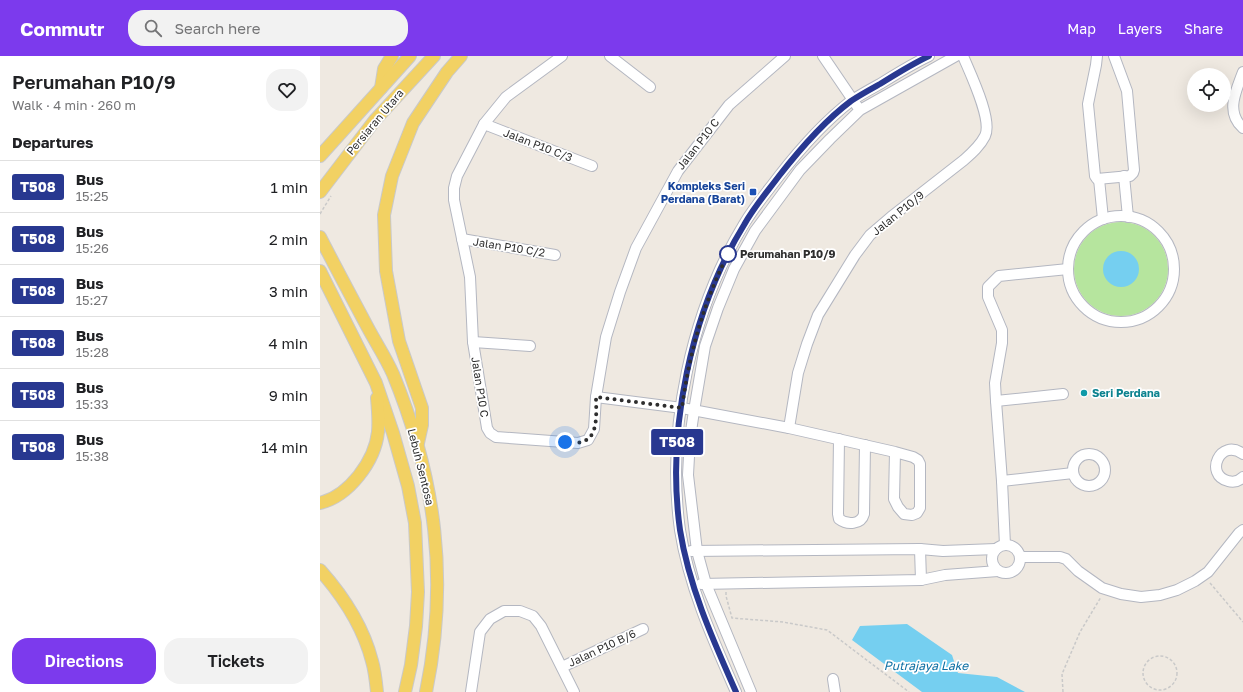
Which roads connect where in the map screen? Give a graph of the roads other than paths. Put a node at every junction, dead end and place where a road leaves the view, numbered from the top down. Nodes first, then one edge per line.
1 (392, 56) edge
2 (410, 56) edge
3 (434, 56) edge
4 (461, 56) edge
5 (562, 56) edge
6 (610, 56) edge
7 (785, 56) edge
8 (823, 56) edge
9 (929, 56) edge
10 (956, 56) edge
11 (963, 56) edge
12 (1097, 56) edge
13 (1114, 56) edge
14 (1243, 72) edge
15 (650, 86) dead end
16 (381, 88) junction
17 (852, 100) junction
18 (860, 110) junction
19 (484, 124) junction
20 (1243, 128) edge
21 (320, 156) edge
22 (592, 166) dead end
23 (1124, 176) junction
24 (1099, 179) junction
25 (320, 192) edge
26 (1128, 216) junction
27 (1103, 219) junction
28 (320, 237) edge
29 (462, 240) junction
30 (555, 255) dead end
31 (1068, 269) junction
32 (320, 272) edge
33 (473, 342) junction
34 (530, 346) dead end
35 (376, 383) junction
36 (1063, 394) dead end
37 (596, 397) junction
38 (996, 401) junction
39 (682, 408) junction
40 (694, 411) junction
41 (789, 428) junction
42 (839, 439) junction
43 (418, 443) junction
44 (865, 445) junction
45 (896, 452) junction
46 (1243, 454) edge
47 (1074, 472) dead end
48 (1243, 477) edge
49 (1002, 481) junction
50 (320, 503) edge
51 (1243, 530) edge
52 (1001, 547) junction
53 (920, 549) junction
54 (685, 551) junction
55 (697, 551) junction
56 (1020, 557) junction
57 (320, 570) edge
58 (998, 570) junction
59 (921, 580) junction
60 (693, 584) junction
61 (706, 584) junction
62 (643, 630) dead end
63 (562, 667) junction
64 (833, 679) dead end
65 (377, 692) edge
66 (405, 692) edge
67 (426, 692) edge
68 (471, 692) edge
69 (574, 692) edge
70 (736, 692) edge
71 (751, 692) edge
72 (835, 692) edge

1 - 16 main road
2 - 16 main road, Persiaran Utara
3 - 25 main road, Persiaran Utara
4 - 43 main road
5 - 19 street, Jalan P10 C
6 - 15 street
7 - 37 street, Jalan P10 C
8 - 17 street
9 - 17 street
10 - 18 street
11 - 41 street, Jalan P10/9
12 - 24 street
13 - 23 street
14 - 20 street
16 - 21 main road, Persiaran Utara
17 - 18 street
17 - 39 street
18 - 40 street
19 - 22 street, Jalan P10 C/3
19 - 29 street, Jalan P10 C
23 - 24 street
23 - 26 street
24 - 27 street
26 - 27 street
26 - 31 street
27 - 31 street
28 - 43 main road, Lebuh Sentosa
29 - 30 street, Jalan P10 C/2
29 - 33 street, Jalan P10 C
31 - 38 street
32 - 35 main road, Lebuh Sentosa
33 - 34 street
33 - 37 street, Jalan P10 C
35 - 50 main road
35 - 66 main road, Lebuh Sentosa
36 - 38 street
37 - 39 street
38 - 49 street
39 - 40 street
39 - 54 street
40 - 41 street
40 - 55 street
41 - 42 street
42 - 44 street
42 - 44 street
43 - 67 main road, Lebuh Sentosa
44 - 45 street
45 - 45 street
46 - 48 street
47 - 49 street
49 - 52 street
51 - 56 street
52 - 53 street
52 - 56 street
52 - 58 street
53 - 55 street
53 - 59 street
54 - 55 street
54 - 60 street
55 - 61 street
56 - 58 street
57 - 65 main road
58 - 59 street
59 - 61 street
60 - 61 street
60 - 70 street
61 - 71 street
62 - 63 street, Jalan P10 B/6
63 - 68 street
63 - 69 street
64 - 72 street

